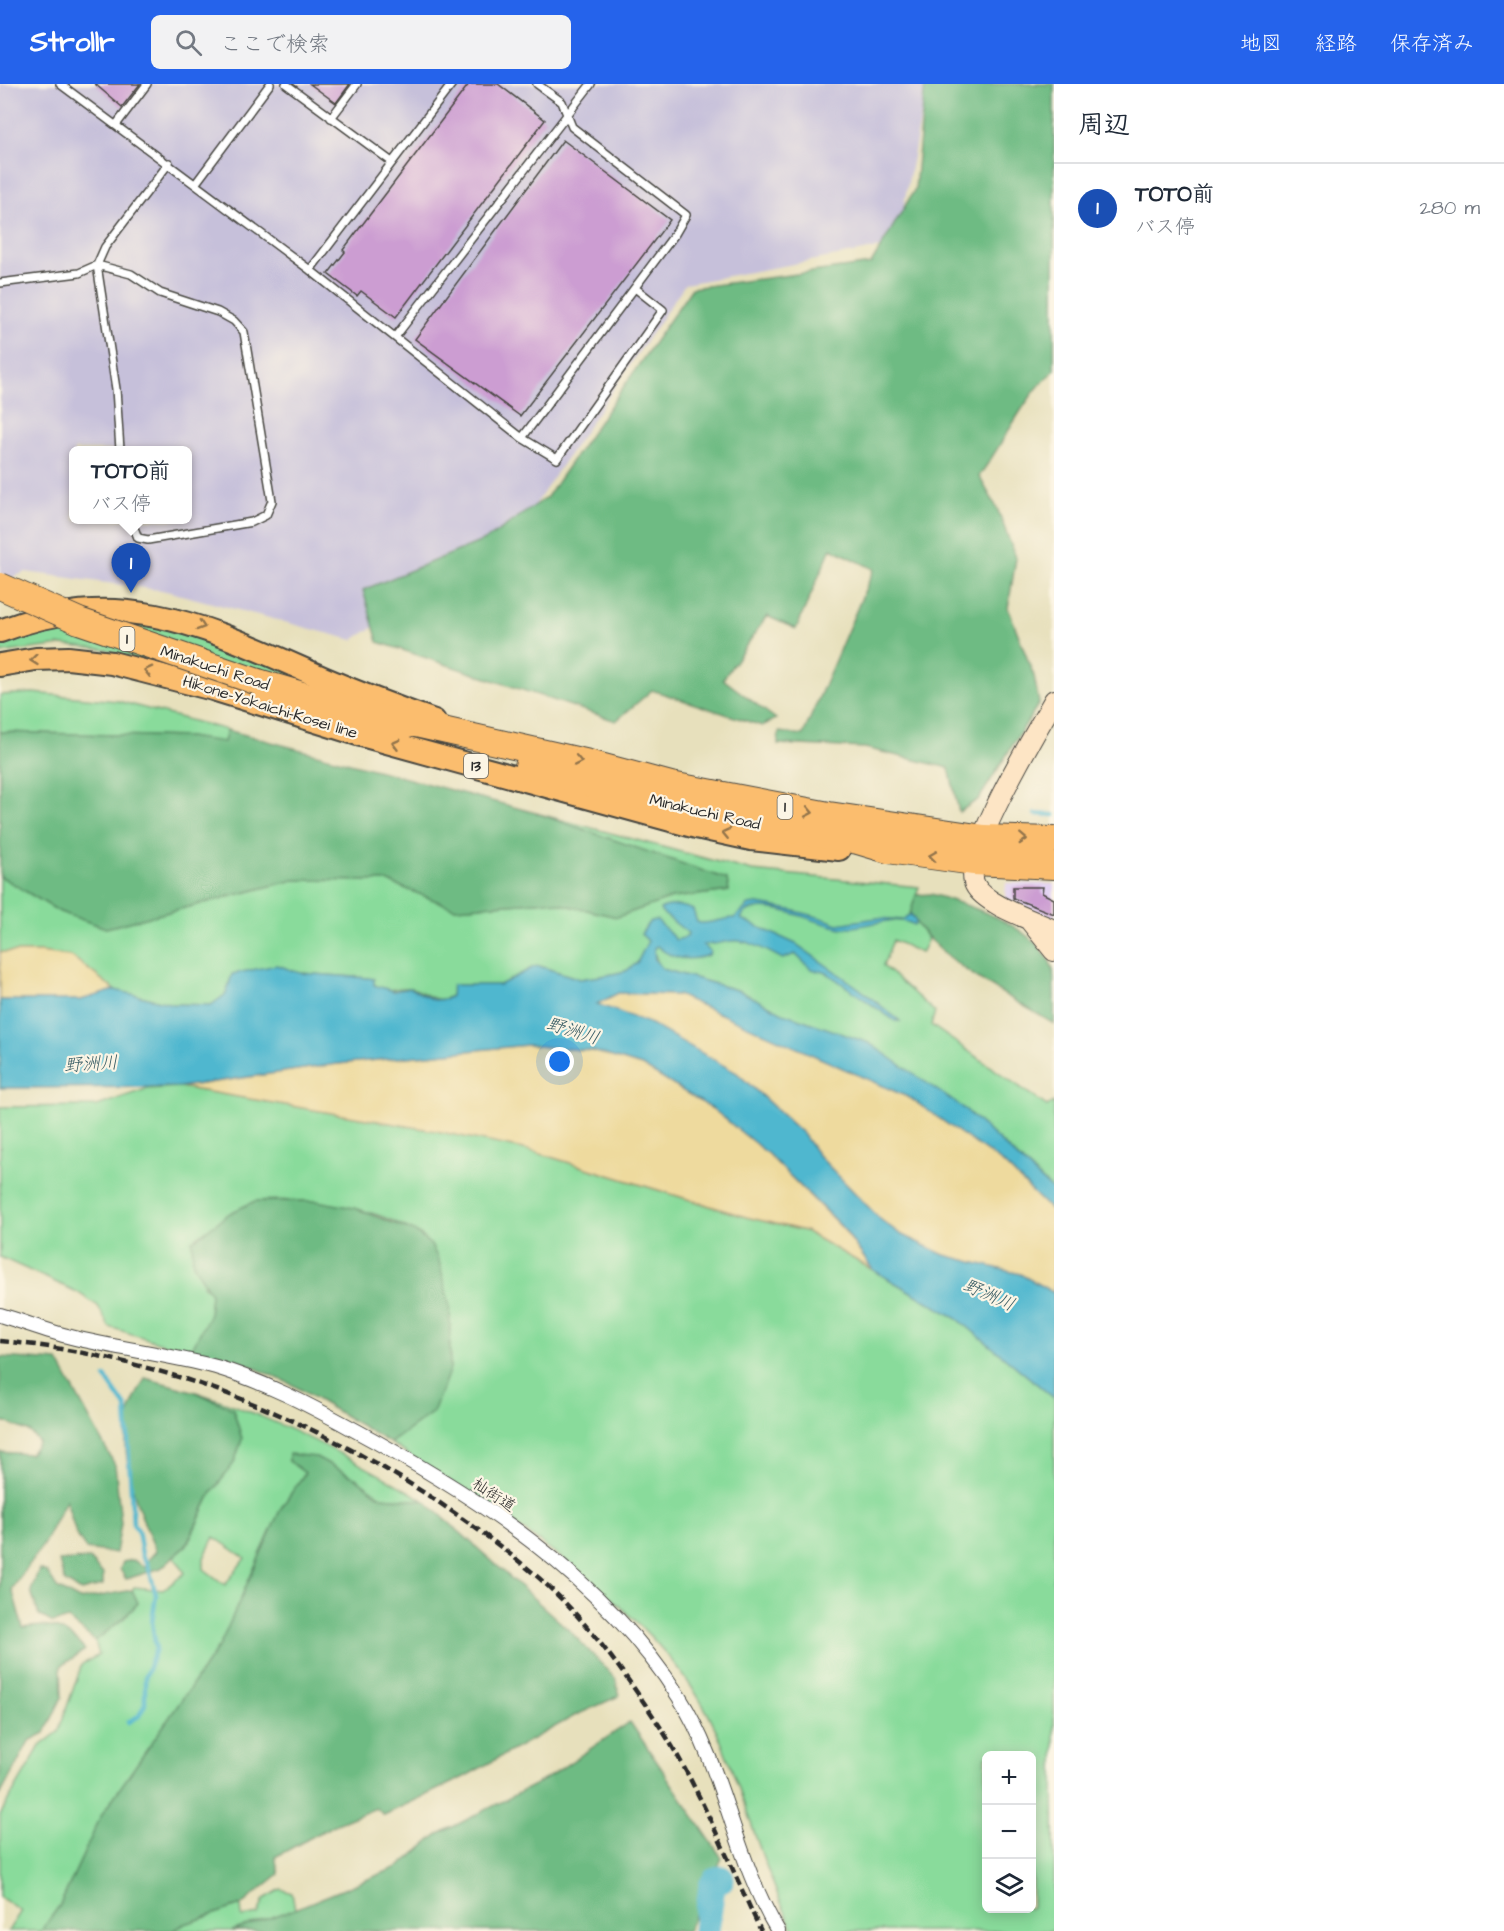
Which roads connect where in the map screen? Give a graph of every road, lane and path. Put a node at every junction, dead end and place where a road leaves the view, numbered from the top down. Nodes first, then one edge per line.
1 (60, 84) edge
2 (147, 84) edge
3 (270, 84) edge
4 (286, 84) edge
5 (357, 84) edge
6 (452, 84) edge
7 (537, 84) edge
8 (591, 84) edge
9 (567, 115) junction
10 (331, 118) junction
11 (116, 125) junction
12 (392, 162) junction
13 (169, 163) junction
14 (196, 183) junction
15 (97, 265) junction
16 (310, 270) junction
17 (0, 283) edge
18 (634, 288) junction
19 (395, 338) junction
20 (522, 438) junction
21 (120, 446) edge
22 (133, 524) edge
23 (0, 586) edge
24 (0, 631) edge
25 (0, 665) edge
26 (1054, 700) edge
27 (401, 724) junction
28 (520, 749) junction
29 (984, 838) junction
30 (1054, 840) edge
31 (888, 850) junction
32 (974, 862) junction
33 (1054, 866) edge
34 (1028, 918) junction
35 (1054, 930) edge
36 (1054, 951) edge
37 (0, 1315) edge
38 (778, 1931) edge

1 - 11 lane
2 - 11 lane
3 - 14 lane
4 - 10 lane
5 - 10 lane
6 - 12 lane
7 - 9 lane
8 - 9 lane
9 - 18 lane
9 - 19 lane
10 - 12 lane
11 - 13 lane
12 - 16 lane
13 - 14 lane
13 - 15 lane
14 - 16 lane
15 - 17 lane
15 - 21 lane
15 - 22 lane
16 - 19 lane
18 - 20 lane
18 - 20 lane
19 - 20 lane
23 - 27 highway, Minakuchi Road / 1, bridge
24 -> 28 main road, 13
31 -> 25 main road, Hikone-Yokaichi-Kosei line / 13
26 - 29 street
27 - 28 highway, Minakuchi Road / 1
27 - 31 highway, Minakuchi Road / 1
28 -> 29 highway, Minakuchi Road / 1
29 -> 30 highway, Minakuchi Road / 1
29 - 32 street
32 -> 31 highway, Minakuchi Road / 1
32 - 33 highway, Minakuchi Road / 1
32 - 34 street
34 - 35 street
34 - 36 street
37 - 38 street, 杣街道

